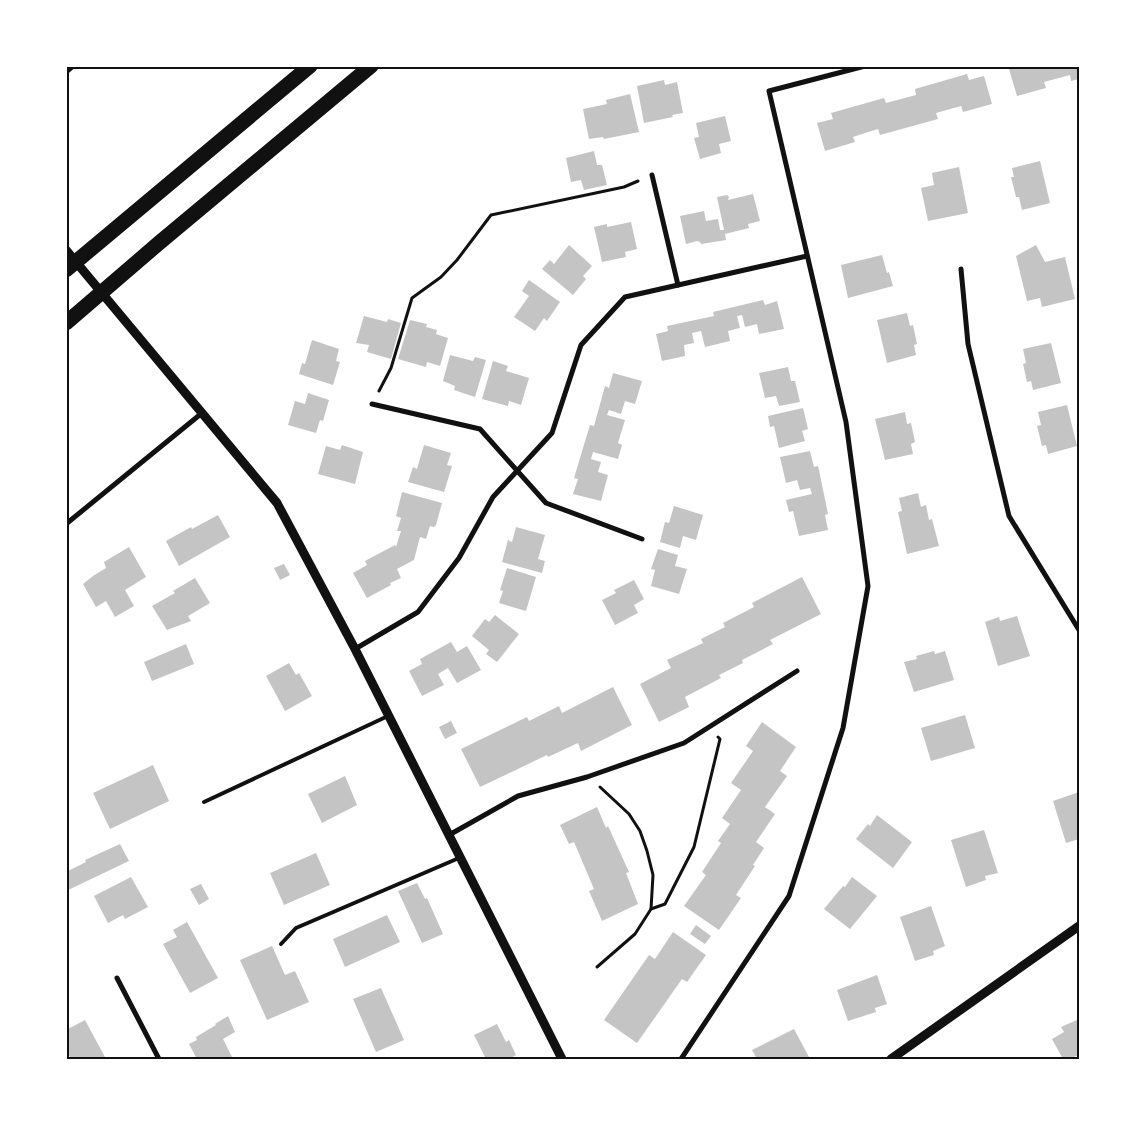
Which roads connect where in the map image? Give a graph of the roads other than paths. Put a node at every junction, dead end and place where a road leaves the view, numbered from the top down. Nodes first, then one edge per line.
1 (73, 66) edge
2 (310, 66) edge
3 (371, 66) edge
4 (865, 66) edge
5 (66, 72) edge
6 (652, 175) road end
7 (66, 250) edge
8 (807, 256) junction
9 (961, 269) dead end
10 (66, 270) edge
11 (678, 285) junction
12 (66, 322) edge
13 (372, 404) road end
14 (202, 413) junction
15 (517, 470) junction
16 (66, 524) edge
17 (642, 539) dead end
18 (1079, 630) edge
19 (355, 649) junction
20 (797, 671) dead end
21 (389, 716) junction
22 (204, 802) dead end
23 (449, 835) junction
24 (460, 857) junction
25 (1079, 926) edge
26 (280, 944) dead end
27 (117, 978) dead end
28 (159, 1059) edge
29 (562, 1059) edge
30 (681, 1059) edge
31 (891, 1059) edge

1 - 5 street
2 - 10 highway
3 - 12 highway
4 - 8 street
6 - 11 street
7 - 14 street
8 - 11 street
8 - 30 street
9 - 18 street
11 - 15 street
13 - 15 street
14 - 16 street
14 - 19 street
15 - 17 street
15 - 19 street
19 - 21 street
20 - 23 street
21 - 22 lane
21 - 23 street
23 - 24 street
24 - 26 lane
24 - 29 street
25 - 31 street
27 - 28 street

